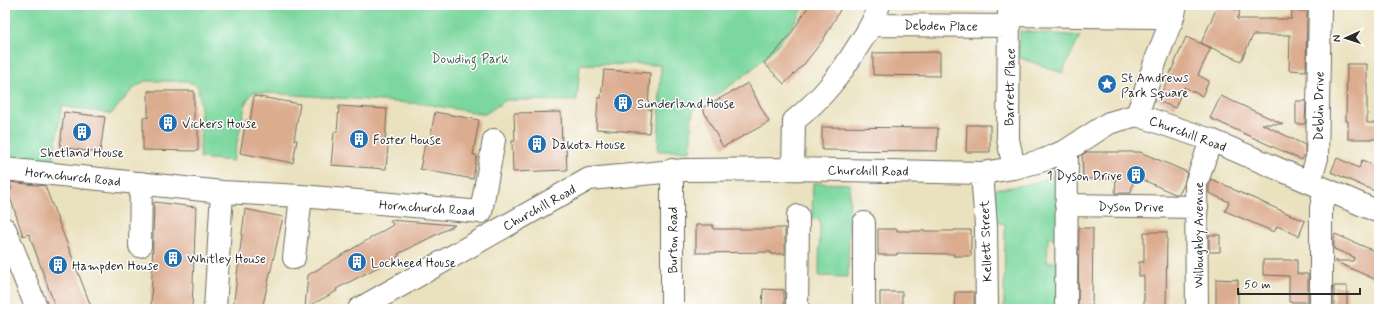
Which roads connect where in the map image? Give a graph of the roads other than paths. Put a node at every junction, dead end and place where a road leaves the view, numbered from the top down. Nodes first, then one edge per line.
1 (1320, 5) edge
2 (1174, 13) edge
3 (876, 15) edge
4 (1010, 15) edge
5 (1137, 115) junction
6 (494, 140) dead end
7 (1211, 140) junction
8 (1067, 150) junction
9 (1014, 168) junction
10 (5, 169) edge
11 (793, 169) junction
12 (672, 170) junction
13 (982, 173) junction
14 (142, 183) junction
15 (1318, 186) junction
16 (222, 192) junction
17 (302, 196) junction
18 (1066, 205) junction
19 (1196, 207) junction
20 (1379, 212) edge
21 (798, 216) dead end
22 (864, 223) dead end
23 (5, 229) edge
24 (140, 246) dead end
25 (294, 258) dead end
26 (37, 309) edge
27 (215, 309) edge
28 (359, 309) edge
29 (672, 309) edge
30 (797, 309) edge
31 (864, 309) edge
32 (987, 309) edge
33 (1066, 309) edge
34 (1197, 309) edge
35 (1321, 309) edge

1 - 15 street, Deblin Drive
2 - 4 street, Debden Place
2 - 5 street
3 - 4 street, Debden Place
3 - 11 street
4 - 9 street, Barrett Place
5 - 7 street, Churchill Road
5 - 8 street, Churchill Road
6 - 17 street, Hornchurch Road
7 - 15 street, Churchill Road
7 - 19 street, Willoughby Avenue
8 - 9 street, Churchill Road
8 - 18 street
9 - 13 street, Churchill Road
10 - 14 street, Hornchurch Road
11 - 12 street, Churchill Road
11 - 13 street, Churchill Road
12 - 28 street, Churchill Road
12 - 29 street, Burton Road
13 - 32 street, Kellett Street
14 - 16 street, Hornchurch Road
14 - 24 street
15 - 20 street, Churchill Road
15 - 35 street, Deblin Drive
16 - 17 street, Hornchurch Road
16 - 27 street
17 - 25 street
18 - 19 street, Dyson Drive
18 - 33 street
19 - 34 street, Willoughby Avenue
21 - 30 street
22 - 31 street
23 - 26 street

